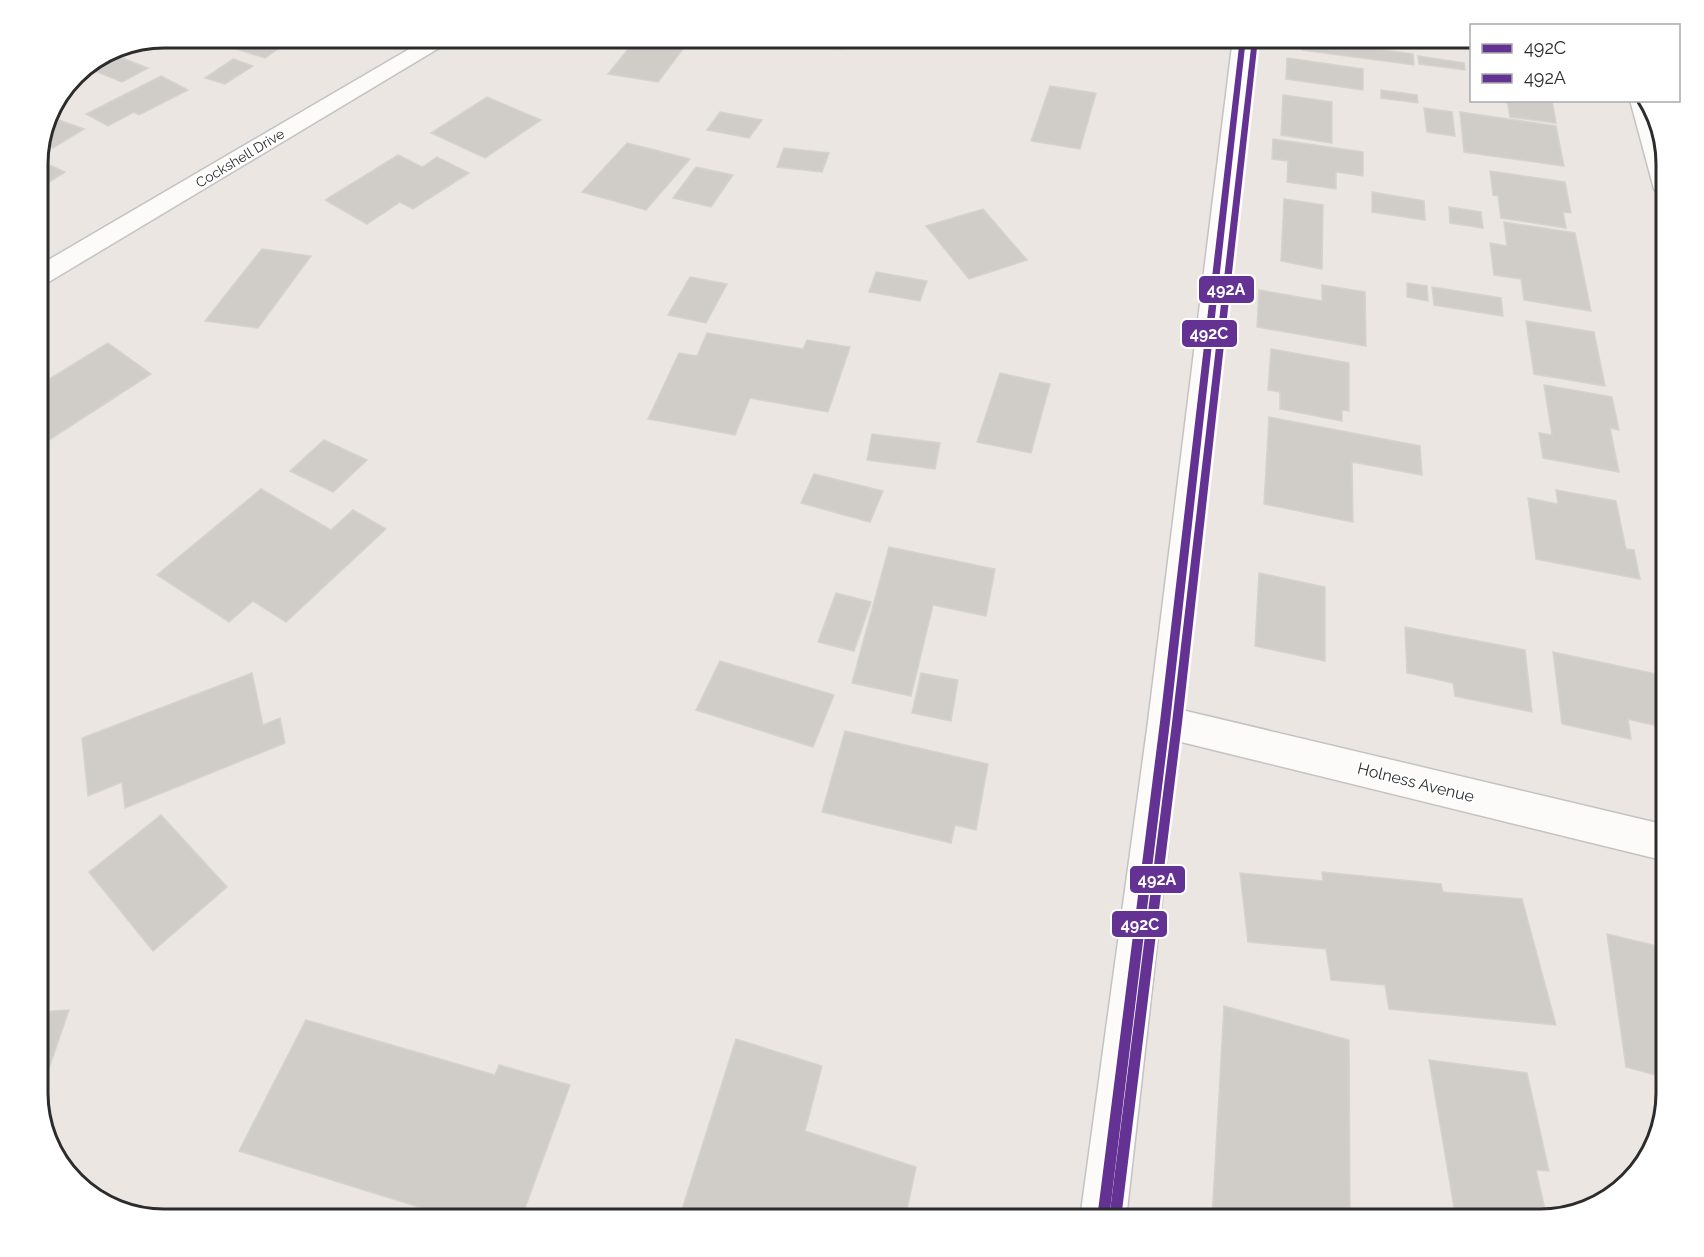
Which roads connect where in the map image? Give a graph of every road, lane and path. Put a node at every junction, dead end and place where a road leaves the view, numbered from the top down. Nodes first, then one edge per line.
1 (425, 48) edge
2 (1242, 48) edge
3 (1646, 117) edge
4 (1655, 150) edge
5 (48, 272) edge
6 (1165, 722) junction
7 (1656, 841) edge
8 (1104, 1209) edge

1 - 5 street, Cockshell Drive
2 - 6 street
3 - 4 street
6 - 7 street, Holness Avenue
6 - 8 street

